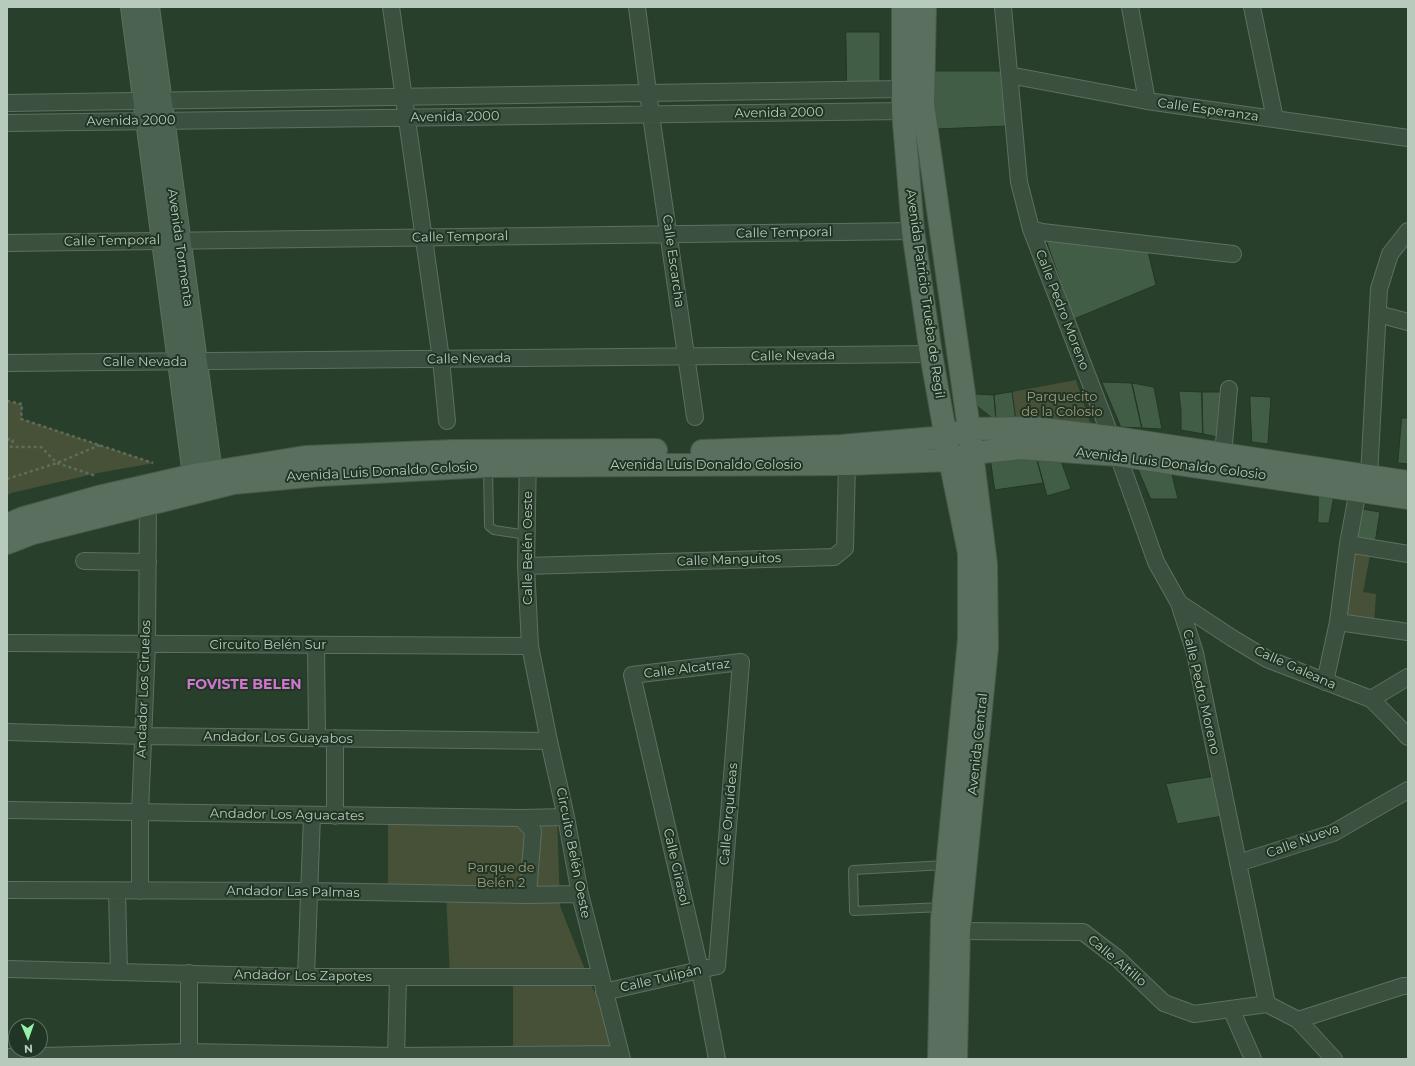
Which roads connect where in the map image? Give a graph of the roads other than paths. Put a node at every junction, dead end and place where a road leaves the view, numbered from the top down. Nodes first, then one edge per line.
1 (132, 7) edge
2 (148, 7) edge
3 (391, 7) edge
4 (637, 7) edge
5 (903, 7) edge
6 (925, 7) edge
7 (1003, 7) edge
8 (1130, 7) edge
9 (1252, 7) edge
10 (1009, 75) junction
11 (902, 89) junction
12 (404, 97) junction
13 (1147, 101) junction
14 (7, 103) edge
15 (650, 104) junction
16 (154, 111) junction
17 (903, 112) junction
18 (407, 118) junction
19 (1275, 119) junction
20 (7, 122) edge
21 (1408, 138) edge
22 (1031, 228) junction
23 (913, 231) junction
24 (1408, 231) edge
25 (669, 234) junction
26 (424, 238) junction
27 (171, 240) junction
28 (7, 243) edge
29 (1233, 254) dead end
30 (1378, 314) junction
31 (1408, 322) edge
32 (931, 354) junction
33 (687, 357) junction
34 (441, 359) junction
35 (187, 362) junction
36 (7, 363) edge
37 (1229, 389) dead end
38 (695, 417) dead end
39 (447, 421) dead end
40 (969, 429) junction
41 (946, 437) junction
42 (1114, 446) junction
43 (972, 453) junction
44 (1223, 454) junction
45 (528, 458) junction
46 (950, 460) junction
47 (847, 464) junction
48 (488, 466) junction
49 (206, 478) junction
50 (1408, 482) edge
51 (1363, 483) junction
52 (147, 496) junction
53 (1408, 498) edge
54 (7, 525) edge
55 (527, 535) junction
56 (7, 543) edge
57 (1348, 544) junction
58 (1408, 554) edge
59 (84, 561) dead end
60 (148, 562) junction
61 (526, 566) junction
62 (1179, 603) junction
63 (1338, 622) junction
64 (1408, 632) edge
65 (7, 643) edge
66 (147, 645) junction
67 (316, 645) junction
68 (530, 646) junction
69 (741, 662) joint
70 (632, 675) joint
71 (1408, 677) edge
72 (1325, 682) junction
73 (1370, 699) junction
74 (7, 732) edge
75 (143, 736) junction
76 (1408, 737) edge
77 (317, 738) junction
78 (335, 738) junction
79 (549, 741) junction
80 (1408, 790) edge
81 (7, 810) edge
82 (140, 812) junction
83 (312, 815) junction
84 (335, 816) junction
85 (566, 817) junction
86 (521, 818) junction
87 (1238, 863) junction
88 (947, 865) junction
89 (7, 890) edge
90 (117, 891) junction
91 (140, 891) junction
92 (310, 891) junction
93 (528, 894) junction
94 (580, 894) junction
95 (943, 907) junction
96 (959, 931) junction
97 (717, 966) joint
98 (7, 969) edge
99 (700, 970) junction
100 (119, 972) junction
101 (189, 973) junction
102 (306, 977) junction
103 (398, 977) junction
104 (600, 977) junction
105 (1408, 986) edge
106 (604, 992) junction
107 (1268, 1004) junction
108 (1231, 1009) junction
109 (1298, 1020) junction
110 (189, 1055) edge
111 (621, 1056) edge
112 (7, 1057) edge
113 (396, 1058) edge
114 (717, 1059) edge
115 (939, 1059) edge
116 (956, 1059) edge
117 (1253, 1059) edge
118 (1334, 1059) edge

1 - 16 street, Avenida Tormenta
2 - 16 street, Avenida Tormenta
3 - 12 street
4 - 15 street, Calle Escarcha
5 - 11 main road, Avenida Patricio Trueba de Regil
6 - 40 main road, Avenida Patricio Trueba de Regil
7 - 10 street, Calle Pedro Moreno
8 - 13 street
9 - 19 street
10 - 13 street, Calle Esperanza
10 - 22 street, Calle Pedro Moreno
11 - 15 street, Avenida 2000
11 - 17 main road, Avenida Patricio Trueba de Regil
12 - 15 street, Avenida 2000
12 - 16 street, Avenida 2000
12 - 18 street
13 - 19 street, Calle Esperanza
14 - 16 street, Avenida 2000
15 - 17 street, Avenida 2000
15 - 18 street, Avenida 2000
15 - 25 street, Calle Escarcha
16 - 18 street, Avenida 2000
16 - 20 street, Avenida 2000
16 - 27 street, Avenida Tormenta
17 - 23 main road, Avenida Patricio Trueba de Regil
18 - 26 street
19 - 21 street, Calle Esperanza
22 - 29 street
22 - 42 street, Calle Pedro Moreno
23 - 25 street, Calle Temporal
23 - 32 main road, Avenida Patricio Trueba de Regil
24 - 30 street
25 - 26 street, Calle Temporal
25 - 33 street, Calle Escarcha
26 - 27 street, Calle Temporal
26 - 34 street
27 - 28 street, Calle Temporal
27 - 35 street, Avenida Tormenta
30 - 31 street
30 - 51 street
32 - 33 street, Calle Nevada
32 - 41 main road, Avenida Patricio Trueba de Regil
33 - 34 street, Calle Nevada
33 - 38 street, Calle Escarcha
34 - 35 street, Calle Nevada
34 - 39 street
35 - 36 street, Calle Nevada
35 - 49 street, Avenida Tormenta
37 - 44 street
40 - 41 main road
40 - 42 main road
40 - 43 main road, Avenida Central
41 - 45 main road
41 - 46 main road, Avenida Central
42 - 43 main road, Avenida Luis Donaldo Colosio
42 - 44 main road
42 - 51 main road, Avenida Luis Donaldo Colosio
42 - 62 street, Calle Pedro Moreno
43 - 46 main road, Avenida Luis Donaldo Colosio
43 - 96 main road, Avenida Central
44 - 51 main road
45 - 47 main road, Avenida Luis Donaldo Colosio
45 - 48 main road, Avenida Luis Donaldo Colosio
45 - 49 main road
45 - 55 street, Calle Belén Oeste
46 - 47 main road, Avenida Luis Donaldo Colosio
46 - 88 main road, Avenida Central
47 - 61 street, Calle Manguitos
48 - 49 main road, Avenida Luis Donaldo Colosio
48 - 55 lane
49 - 52 main road
50 - 51 main road
51 - 53 main road, Avenida Luis Donaldo Colosio
51 - 57 street
52 - 54 main road
52 - 56 main road
52 - 60 street, Andador Los Ciruelos
55 - 61 street, Calle Belén Oeste
57 - 58 street
57 - 63 street
59 - 60 street
60 - 66 street, Andador Los Ciruelos
61 - 68 street, Calle Belén Oeste
62 - 72 street, Calle Galeana
62 - 87 street, Calle Pedro Moreno
63 - 64 street
63 - 72 street
65 - 66 street, Circuito Belén Sur
66 - 67 street, Circuito Belén Sur
66 - 75 street, Andador Los Ciruelos
67 - 68 street, Circuito Belén Sur
67 - 77 street
68 - 79 street, Circuito Belén Oeste
69 - 70 street, Calle Alcatraz
69 - 97 street, Calle Orquídeas
70 - 99 street, Calle Girasol
71 - 73 street
72 - 73 street, Calle Galeana
73 - 76 street, Calle Galeana
74 - 75 street, Andador Los Guayabos
75 - 77 street, Andador Los Guayabos
75 - 82 street, Andador Los Ciruelos
77 - 78 street, Andador Los Guayabos
78 - 79 street, Andador Los Guayabos
78 - 84 street
79 - 85 street, Circuito Belén Oeste
80 - 87 street, Calle Nueva
81 - 82 street, Andador Los Aguacates
82 - 83 street, Andador Los Aguacates
82 - 91 street, Andador Los Ciruelos
83 - 84 street, Andador Los Aguacates
83 - 92 street
84 - 86 street, Andador Los Aguacates
85 - 86 street, Andador Los Aguacates
85 - 94 street, Circuito Belén Oeste
86 - 93 street
87 - 107 street, Calle Pedro Moreno
88 - 95 main road, Avenida Central
88 - 95 lane
89 - 90 street, Andador Las Palmas
90 - 91 street, Andador Las Palmas
90 - 100 street
91 - 92 street, Andador Las Palmas
92 - 93 street, Andador Las Palmas
92 - 102 street
93 - 94 street, Andador Las Palmas
94 - 104 street, Circuito Belén Oeste
95 - 115 main road, Avenida Central
96 - 108 street, Calle Altillo
96 - 116 main road, Avenida Central
97 - 99 street, Calle Tulipán
98 - 100 street, Andador Los Zapotes
99 - 106 street, Calle Tulipán
99 - 114 street, Calle Girasol
100 - 101 street, Andador Los Zapotes
101 - 102 street, Andador Los Zapotes
101 - 110 street
102 - 103 street, Andador Los Zapotes
103 - 104 street, Andador Los Zapotes
103 - 113 street
104 - 106 street, Circuito Belén Oeste
105 - 109 street
106 - 111 street, Circuito Belén Oeste
107 - 108 street, Calle Altillo
107 - 109 street
108 - 117 street
109 - 118 street
110 - 112 street
110 - 113 street
111 - 113 street

